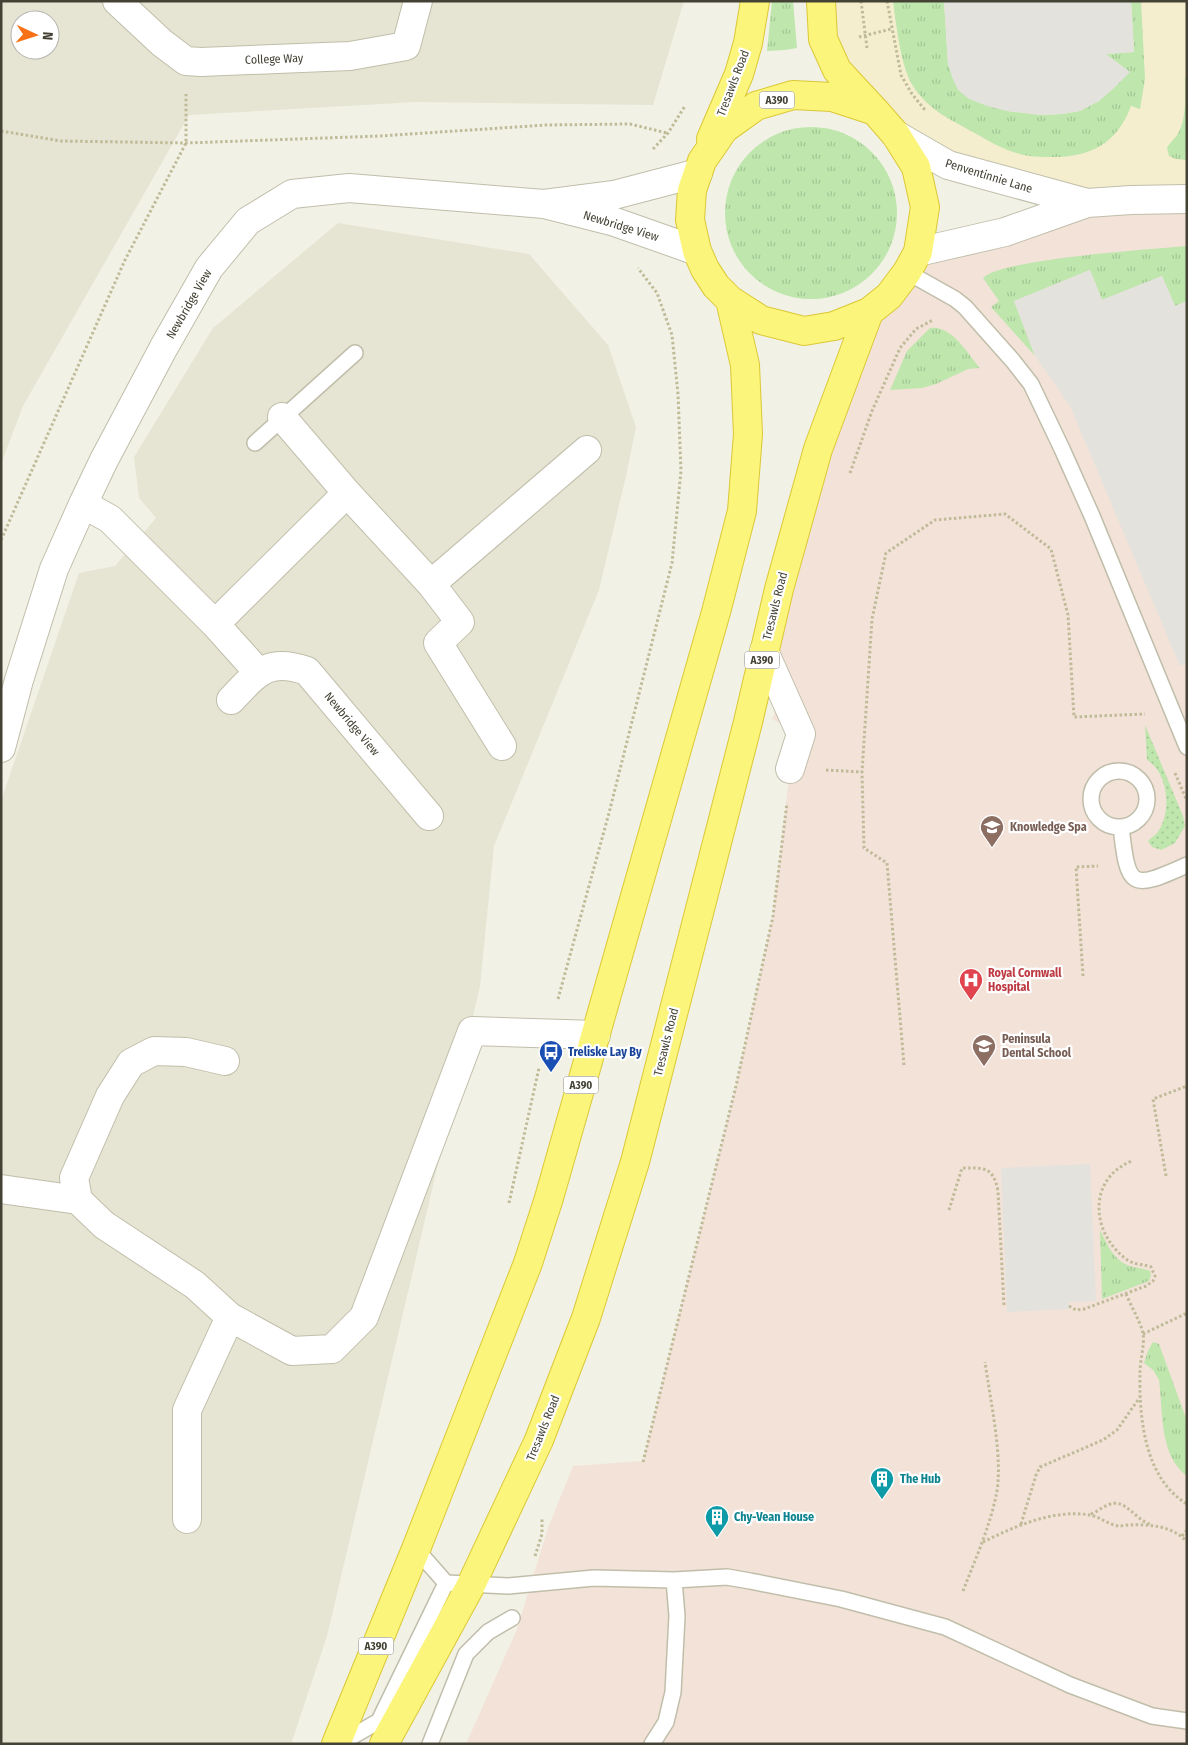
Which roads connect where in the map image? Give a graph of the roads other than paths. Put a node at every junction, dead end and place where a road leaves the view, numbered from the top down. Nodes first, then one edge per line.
1 (117, 1) edge
2 (418, 1) edge
3 (755, 1) edge
4 (821, 1) edge
5 (875, 111) junction
6 (896, 135) junction
7 (700, 167) junction
8 (1187, 199) edge
9 (1088, 203) junction
10 (544, 204) junction
11 (697, 250) junction
12 (912, 262) junction
13 (730, 300) junction
14 (869, 312) junction
15 (355, 353) dead end
16 (282, 417) junction
17 (255, 443) dead end
18 (587, 450) dead end
19 (347, 493) junction
20 (83, 504) junction
21 (431, 584) junction
22 (215, 624) junction
23 (764, 651) junction
24 (258, 672) junction
25 (231, 700) dead end
26 (502, 746) dead end
27 (1187, 747) edge
28 (1, 748) edge
29 (790, 769) road end
30 (429, 816) dead end
31 (1121, 827) dead end
32 (1187, 865) edge
33 (596, 1035) junction
34 (225, 1061) dead end
35 (1, 1189) edge
36 (78, 1200) junction
37 (230, 1317) junction
38 (187, 1519) dead end
39 (416, 1549) junction
40 (674, 1580) junction
41 (458, 1584) junction
42 (512, 1618) dead end
43 (1187, 1721) edge
44 (338, 1744) edge
45 (384, 1744) edge
46 (430, 1744) edge
47 (652, 1744) edge

1 - 2 street, College Way
3 - 7 highway, Tresawls Road / A390
4 - 5 highway, A390
5 - 6 highway, A390
5 - 7 highway, A390
6 - 9 street, Penventinnie Lane
6 - 12 highway, A390
7 - 10 street, Newbridge View
7 - 11 highway, A390
8 - 9 street, Penventinnie Lane
9 - 12 street, Penventinnie Lane
10 - 11 street, Newbridge View
10 - 20 street, Newbridge View
11 - 13 highway, A390
12 - 14 highway, A390
12 - 27 lane
13 - 14 highway, A390
13 - 33 highway, Tresawls Road / A390
14 - 23 highway, Tresawls Road / A390
15 - 16 lane
16 - 17 lane
16 - 19 street
18 - 21 street
19 - 21 street
19 - 22 street
20 - 22 street
20 - 28 street, Newbridge View
21 - 26 street
22 - 24 street
23 - 29 street
23 - 41 highway, Tresawls Road / A390
24 - 25 street
24 - 30 street, Newbridge View
31 - 32 lane
33 - 37 street
33 - 39 highway, Tresawls Road / A390
34 - 36 street
35 - 36 street
36 - 37 street
37 - 38 street
39 - 41 lane
39 - 44 highway, Tresawls Road / A390
40 - 41 lane
40 - 43 lane
40 - 47 lane
41 - 44 lane, Tresawls Road
41 - 45 highway, Tresawls Road / A390
42 - 46 lane

